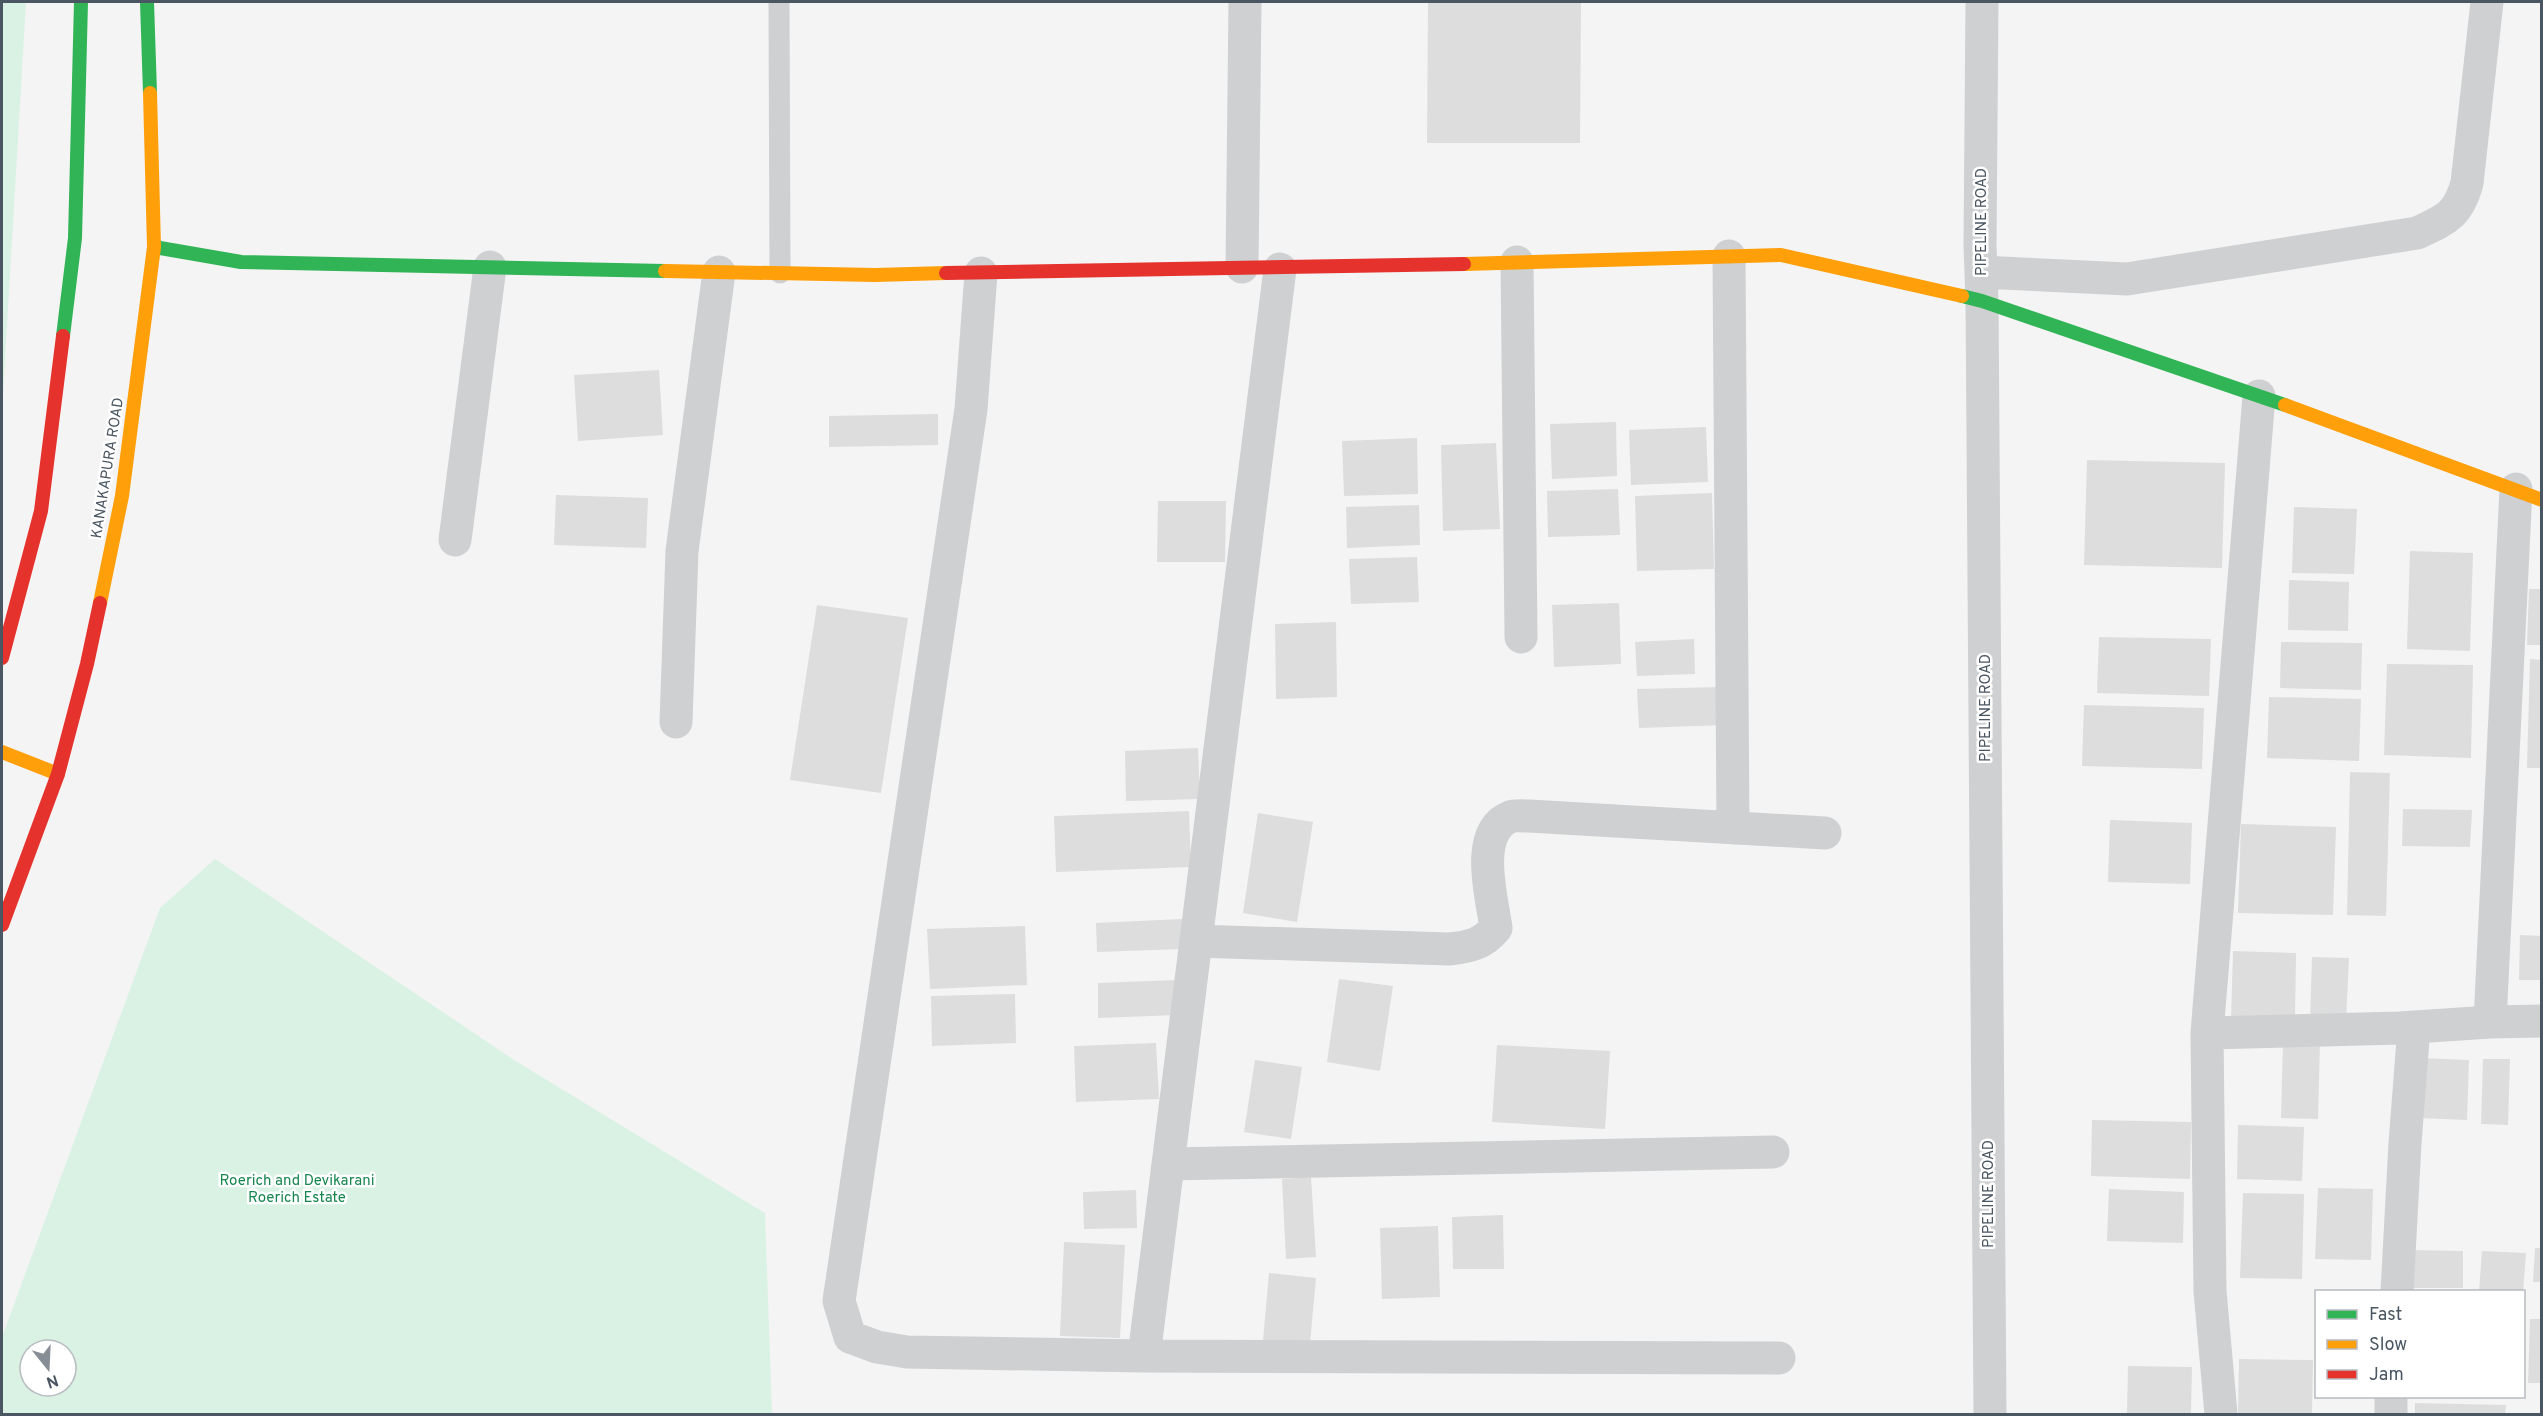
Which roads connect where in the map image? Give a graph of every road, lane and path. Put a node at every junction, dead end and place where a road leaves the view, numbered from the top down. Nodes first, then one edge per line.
1 (81, 2) edge
2 (147, 2) edge
3 (779, 2) edge
4 (1245, 2) edge
5 (1982, 2) edge
6 (2487, 2) edge
7 (154, 247) junction
8 (1729, 256) junction
9 (1517, 262) junction
10 (490, 267) junction
11 (1242, 267) junction
12 (1280, 269) junction
13 (719, 272) junction
14 (780, 273) junction
15 (981, 273) junction
16 (1982, 286) junction
17 (2259, 396) junction
18 (2529, 494) edge
19 (455, 540) dead end
20 (1521, 637) dead end
21 (2, 658) edge
22 (676, 722) dead end
23 (2, 752) edge
24 (58, 774) junction
25 (1733, 828) junction
26 (1826, 833) dead end
27 (2, 925) edge
28 (1196, 941) junction
29 (2541, 1021) edge
30 (2490, 1022) junction
31 (2414, 1027) junction
32 (2207, 1033) junction
33 (1773, 1152) dead end
34 (1168, 1164) junction
35 (2397, 1290) edge
36 (1144, 1356) junction
37 (1779, 1358) dead end
38 (2391, 1398) edge
39 (1990, 1414) edge
40 (2221, 1414) edge
41 (2391, 1414) edge

1 - 21 main road
2 - 7 main road, KANAKAPURA ROAD
3 - 14 lane
4 - 11 street
5 - 16 street, PIPELINE ROAD
6 - 16 street
7 - 10 main road
7 - 24 main road, KANAKAPURA ROAD
8 - 9 main road
8 - 16 main road
8 - 25 street
9 - 12 main road
9 - 20 street
10 - 13 main road
10 - 19 street
11 - 12 main road
11 - 15 main road
12 - 28 street
13 - 14 main road
13 - 22 street
14 - 15 main road
15 - 36 street
16 - 17 main road
16 - 39 street, PIPELINE ROAD
17 - 18 main road
17 - 32 street
18 - 30 street
23 - 24 main road
24 - 27 main road, KANAKAPURA ROAD
25 - 26 street
25 - 28 street
28 - 34 street
29 - 30 street
30 - 31 street
31 - 32 street
31 - 35 street
32 - 40 street
33 - 34 street
34 - 36 street
36 - 37 street
38 - 41 street

